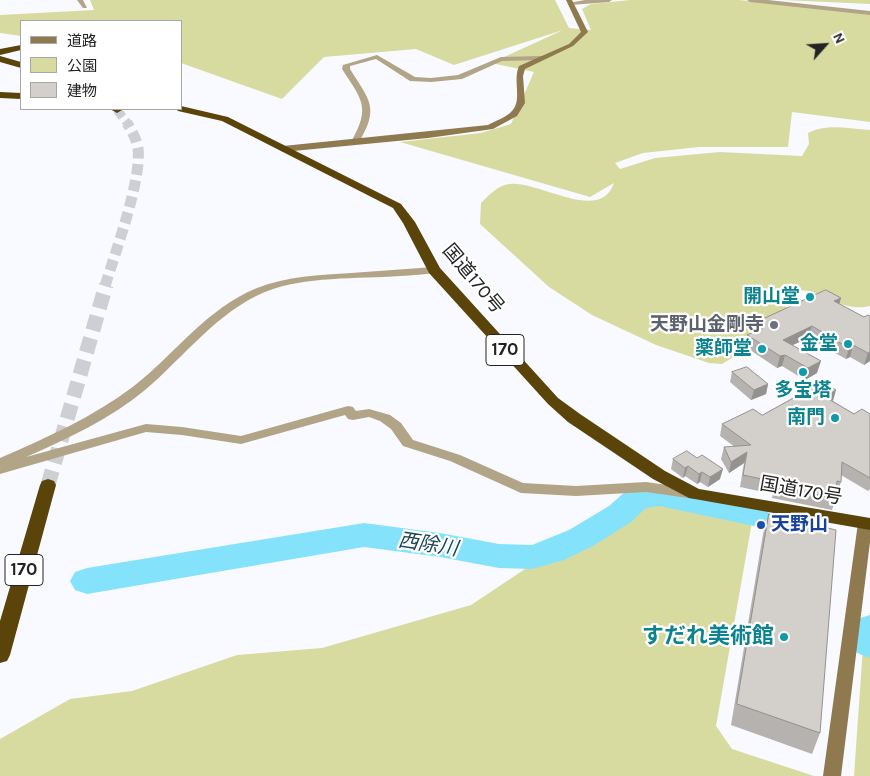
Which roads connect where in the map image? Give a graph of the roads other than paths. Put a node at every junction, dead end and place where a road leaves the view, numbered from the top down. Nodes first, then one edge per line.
1 (80, 0) edge
2 (609, 0) edge
3 (750, 0) edge
4 (570, 2) edge
5 (85, 7) dead end
6 (870, 13) edge
7 (20, 46) edge
8 (0, 50) edge
9 (541, 58) junction
10 (0, 59) edge
11 (0, 64) edge
12 (20, 67) edge
13 (20, 67) edge
14 (0, 69) edge
15 (20, 73) edge
16 (0, 95) edge
17 (20, 96) edge
18 (182, 109) edge
19 (355, 142) junction
20 (283, 149) junction
21 (434, 270) junction
22 (0, 464) edge
23 (0, 469) edge
24 (48, 485) tunnel mouth
25 (695, 494) junction
26 (868, 524) edge
27 (0, 655) edge
28 (832, 776) edge

1 - 5 street
2 - 4 street
3 - 6 street
4 - 9 street
7 - 8 highway
9 - 19 street
9 - 19 street
10 - 12 highway
11 - 13 highway
14 - 15 highway
16 - 17 highway
18 - 20 highway, 国道170号 / 170
19 - 20 street
20 - 21 highway, 国道170号 / 170
21 - 22 street
21 - 25 highway, 国道170号 / 170
23 - 25 street
24 - 27 highway, 170
25 - 26 highway, 国道170号 / 170
26 - 28 street

